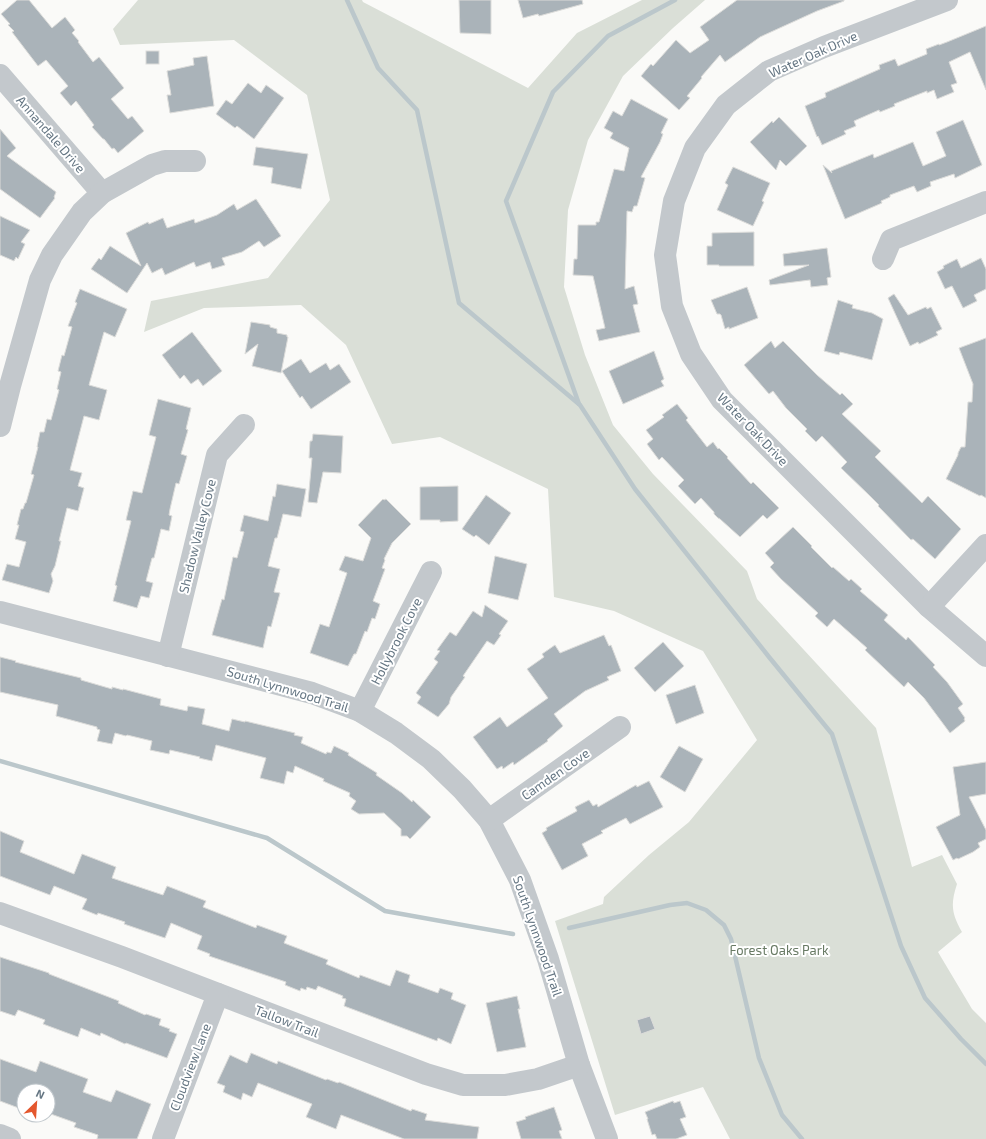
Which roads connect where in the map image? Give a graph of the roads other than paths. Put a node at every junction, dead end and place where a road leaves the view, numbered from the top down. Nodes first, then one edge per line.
1 (947, 0) edge
2 (0, 75) edge
3 (195, 160) dead end
4 (102, 193) junction
5 (986, 202) edge
6 (883, 259) dead end
7 (5, 385) edge
8 (244, 425) dead end
9 (0, 426) edge
10 (986, 545) edge
11 (431, 572) dead end
12 (929, 606) junction
13 (0, 612) edge
14 (168, 656) junction
15 (986, 656) edge
16 (360, 711) junction
17 (620, 727) dead end
18 (489, 820) junction
19 (0, 913) edge
20 (218, 994) junction
21 (579, 1065) junction
22 (0, 1136) edge
23 (10, 1139) edge
24 (163, 1139) edge
25 (607, 1139) edge

1 - 12 street, Water Oak Drive
2 - 4 street, Annandale Drive
3 - 4 street
4 - 7 street
5 - 6 street
7 - 9 street
8 - 14 street, Shadow Valley Cove
10 - 12 street
11 - 16 street, Hollybrook Cove
12 - 15 street, Water Oak Drive
13 - 14 street, South Lynnwood Trail
14 - 16 street, South Lynnwood Trail
16 - 18 street, South Lynnwood Trail
17 - 18 street, Camden Cove
18 - 21 street, South Lynnwood Trail
19 - 20 street, Tallow Trail
20 - 21 street, Tallow Trail
20 - 24 street, Cloudview Lane
21 - 25 street, South Lynnwood Trail
22 - 23 street

